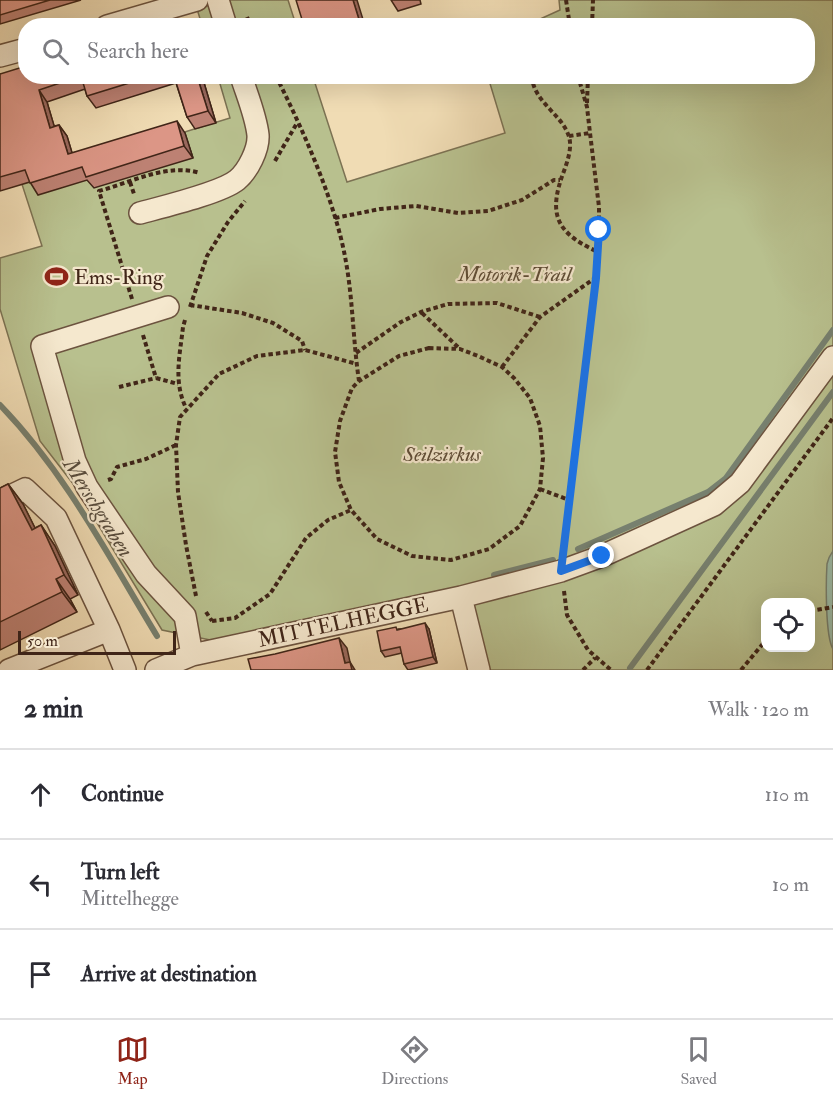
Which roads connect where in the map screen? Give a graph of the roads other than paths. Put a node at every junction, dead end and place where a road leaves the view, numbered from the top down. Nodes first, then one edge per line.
1 (197, 0) edge
2 (218, 0) edge
3 (135, 18) edge
4 (224, 18) edge
5 (18, 51) edge
6 (0, 56) edge
7 (243, 84) edge
8 (137, 204) road end
9 (168, 307) dead end
10 (833, 357) edge
11 (0, 501) edge
12 (461, 597) junction
13 (109, 630) junction
14 (192, 655) junction
15 (9, 670) edge
16 (125, 670) edge
17 (156, 670) edge
18 (479, 670) edge

1 - 3 street
2 - 4 street
5 - 6 street
7 - 8 street
9 - 14 street
10 - 12 street, MITTELHEGGE
11 - 13 street
12 - 14 street, MITTELHEGGE
12 - 18 street
13 - 15 street
13 - 16 street
14 - 17 street, MITTELHEGGE

